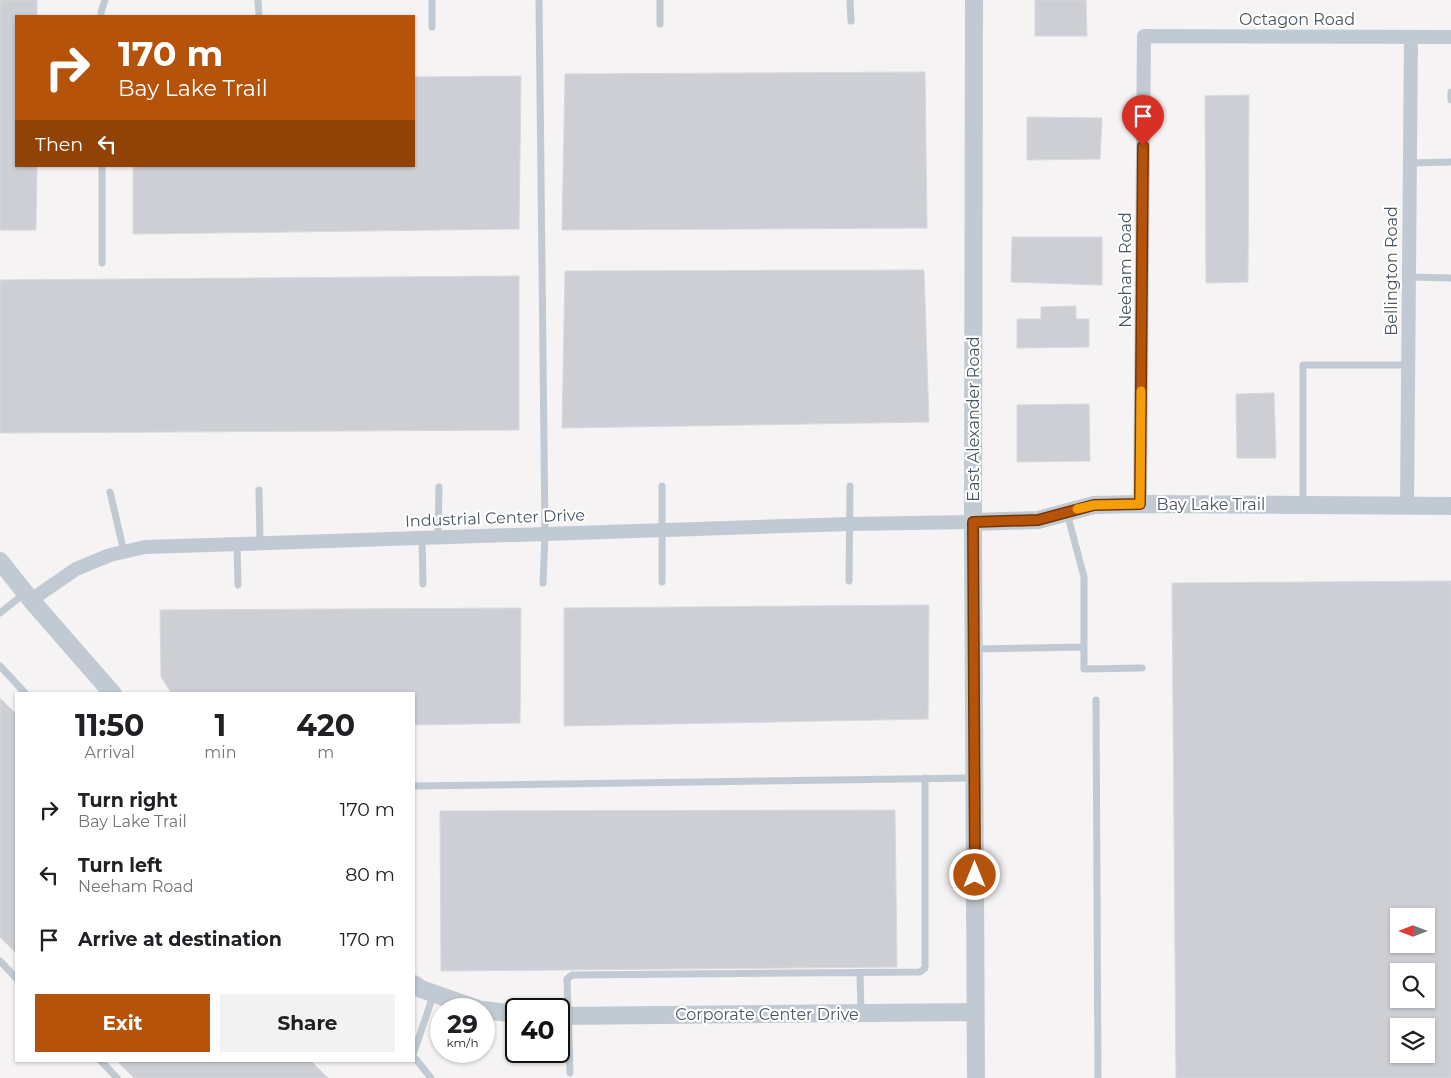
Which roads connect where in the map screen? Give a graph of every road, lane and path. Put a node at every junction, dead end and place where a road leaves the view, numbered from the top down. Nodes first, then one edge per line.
1 (106, 0) edge
2 (258, 0) edge
3 (432, 0) edge
4 (539, 0) edge
5 (660, 0) edge
6 (850, 0) edge
7 (974, 0) edge
8 (101, 15) edge
9 (259, 15) edge
10 (850, 21) dead end
11 (660, 24) dead end
12 (432, 27) dead end
13 (1144, 36) joint
14 (1410, 36) junction
15 (1451, 36) edge
16 (1451, 92) edge
17 (1451, 100) edge
18 (1451, 162) edge
19 (1410, 163) junction
20 (102, 167) edge
21 (102, 262) dead end
22 (1409, 277) junction
23 (1451, 278) edge
24 (1408, 365) junction
25 (662, 486) dead end
26 (850, 486) dead end
27 (439, 487) dead end
28 (259, 490) dead end
29 (110, 492) dead end
30 (1140, 504) junction
31 (1303, 505) junction
32 (1407, 506) junction
33 (1451, 506) edge
34 (1067, 512) junction
35 (973, 522) junction
36 (850, 524) junction
37 (662, 530) junction
38 (544, 534) junction
39 (422, 538) junction
40 (438, 538) junction
41 (260, 543) junction
42 (237, 544) junction
43 (124, 552) junction
44 (0, 561) edge
45 (849, 581) dead end
46 (662, 582) dead end
47 (543, 583) dead end
48 (423, 584) dead end
49 (238, 585) dead end
50 (28, 596) junction
51 (0, 613) edge
52 (1084, 647) junction
53 (974, 649) junction
54 (0, 666) edge
55 (1142, 668) dead end
56 (24, 692) edge
57 (111, 692) edge
58 (1096, 700) dead end
59 (925, 778) junction
60 (975, 778) junction
61 (415, 786) edge
62 (0, 961) edge
63 (860, 973) junction
64 (15, 977) edge
65 (415, 984) edge
66 (434, 993) junction
67 (448, 998) edge
68 (565, 998) edge
69 (976, 1012) junction
70 (862, 1013) junction
71 (570, 1016) edge
72 (415, 1049) edge
73 (415, 1058) edge
74 (102, 1062) edge
75 (569, 1063) edge
76 (570, 1073) dead end
77 (117, 1078) edge
78 (431, 1078) edge
79 (976, 1078) edge
80 (1098, 1078) edge

1 - 8 lane
2 - 9 lane
3 - 12 lane
4 - 38 lane
5 - 11 lane
6 - 10 lane
7 - 35 street, East Alexander Road
13 - 14 street, Octagon Road
13 - 30 street, Neeham Road
14 - 15 street, Octagon Road
14 - 19 street, Bellington Road
16 - 17 lane
18 - 19 lane
19 - 22 street, Bellington Road
20 - 21 lane
22 - 23 lane
22 - 24 street, Bellington Road
24 - 31 lane
24 - 32 street, Bellington Road
25 - 37 lane
26 - 36 lane
27 - 40 lane
28 - 41 lane
29 - 43 lane
30 - 31 street, Bay Lake Trail
30 - 34 street, Bay Lake Trail
31 - 32 street, Bay Lake Trail
32 - 33 street, Bay Lake Trail
34 - 35 street, Bay Lake Trail
34 - 52 lane
35 - 36 street, Industrial Center Drive
35 - 53 street, East Alexander Road
36 - 37 street, Industrial Center Drive
36 - 45 lane
37 - 38 street, Industrial Center Drive
37 - 46 lane
38 - 40 street, Industrial Center Drive
38 - 47 lane
39 - 40 street, Industrial Center Drive
39 - 41 street, Industrial Center Drive
39 - 48 lane
41 - 42 street, Industrial Center Drive
42 - 43 street, Industrial Center Drive
42 - 49 lane
43 - 50 street, Industrial Center Drive
44 - 50 street
50 - 51 lane
50 - 57 street
52 - 53 lane
52 - 55 lane
53 - 60 street, East Alexander Road
54 - 56 lane
58 - 80 lane
59 - 60 lane
59 - 61 lane
59 - 63 lane
60 - 69 street, East Alexander Road
62 - 64 lane
63 - 68 lane
63 - 70 lane
65 - 66 street
66 - 67 street
66 - 72 lane
69 - 70 street, Corporate Center Drive
69 - 79 street, East Alexander Road
70 - 71 street, Corporate Center Drive
73 - 78 lane
74 - 77 lane
75 - 76 lane

